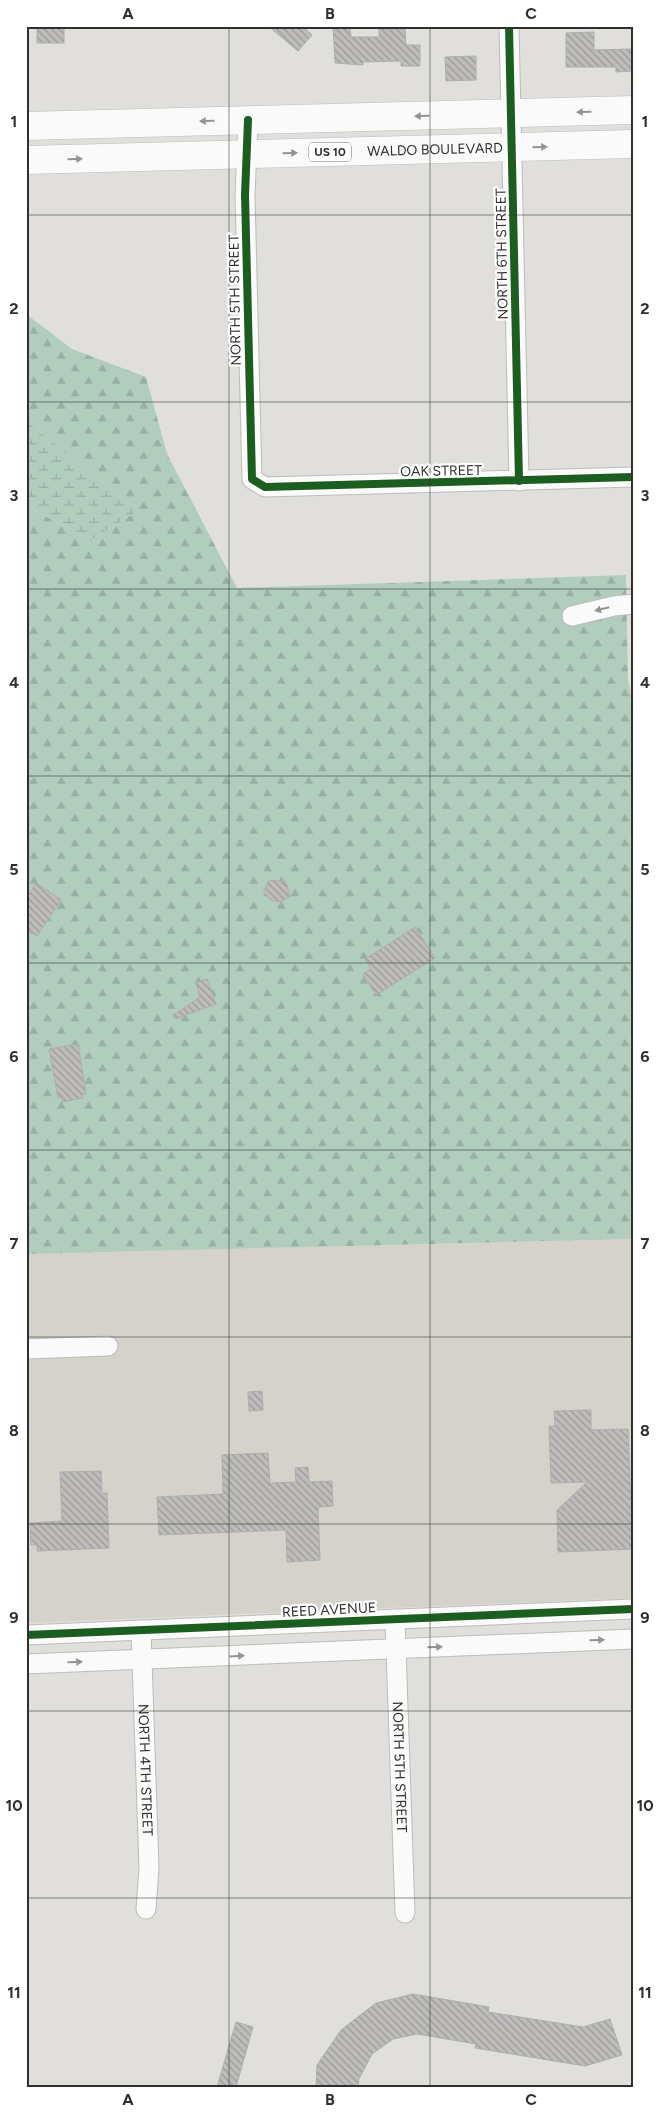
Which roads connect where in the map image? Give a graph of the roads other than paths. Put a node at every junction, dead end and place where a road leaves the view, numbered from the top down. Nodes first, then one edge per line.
1 (509, 26) edge
2 (633, 110) edge
3 (511, 114) junction
4 (248, 120) junction
5 (26, 126) edge
6 (633, 144) edge
7 (512, 148) junction
8 (246, 154) junction
9 (26, 160) edge
10 (633, 477) edge
11 (252, 479) joint
12 (519, 481) junction
13 (633, 604) edge
14 (572, 616) dead end
15 (108, 1346) dead end
16 (26, 1349) edge
17 (633, 1609) edge
18 (395, 1619) junction
19 (141, 1630) junction
20 (26, 1635) edge
21 (633, 1639) edge
22 (396, 1648) junction
23 (142, 1660) junction
24 (26, 1664) edge
25 (146, 1909) dead end
26 (405, 1913) dead end

1 - 3 street, NORTH 6TH STREET
2 -> 3 main road
3 -> 4 main road
3 - 7 street, NORTH 6TH STREET
4 -> 5 main road
4 - 8 street, NORTH 5TH STREET
7 -> 6 main road, WALDO BOULEVARD / US 10
8 -> 7 main road, WALDO BOULEVARD / US 10
7 - 12 street, NORTH 6TH STREET
9 -> 8 main road, WALDO BOULEVARD / US 10
8 - 11 street, NORTH 5TH STREET
10 - 12 street, OAK STREET
11 - 12 street, OAK STREET
13 -> 14 street
15 - 16 street
17 - 18 street, REED AVENUE
18 - 19 street, REED AVENUE
18 - 22 street, NORTH 5TH STREET
19 - 20 street, REED AVENUE
19 - 23 street, NORTH 4TH STREET
22 -> 21 street
23 -> 22 street
22 - 26 street, NORTH 5TH STREET
24 -> 23 street
23 - 25 street, NORTH 4TH STREET

